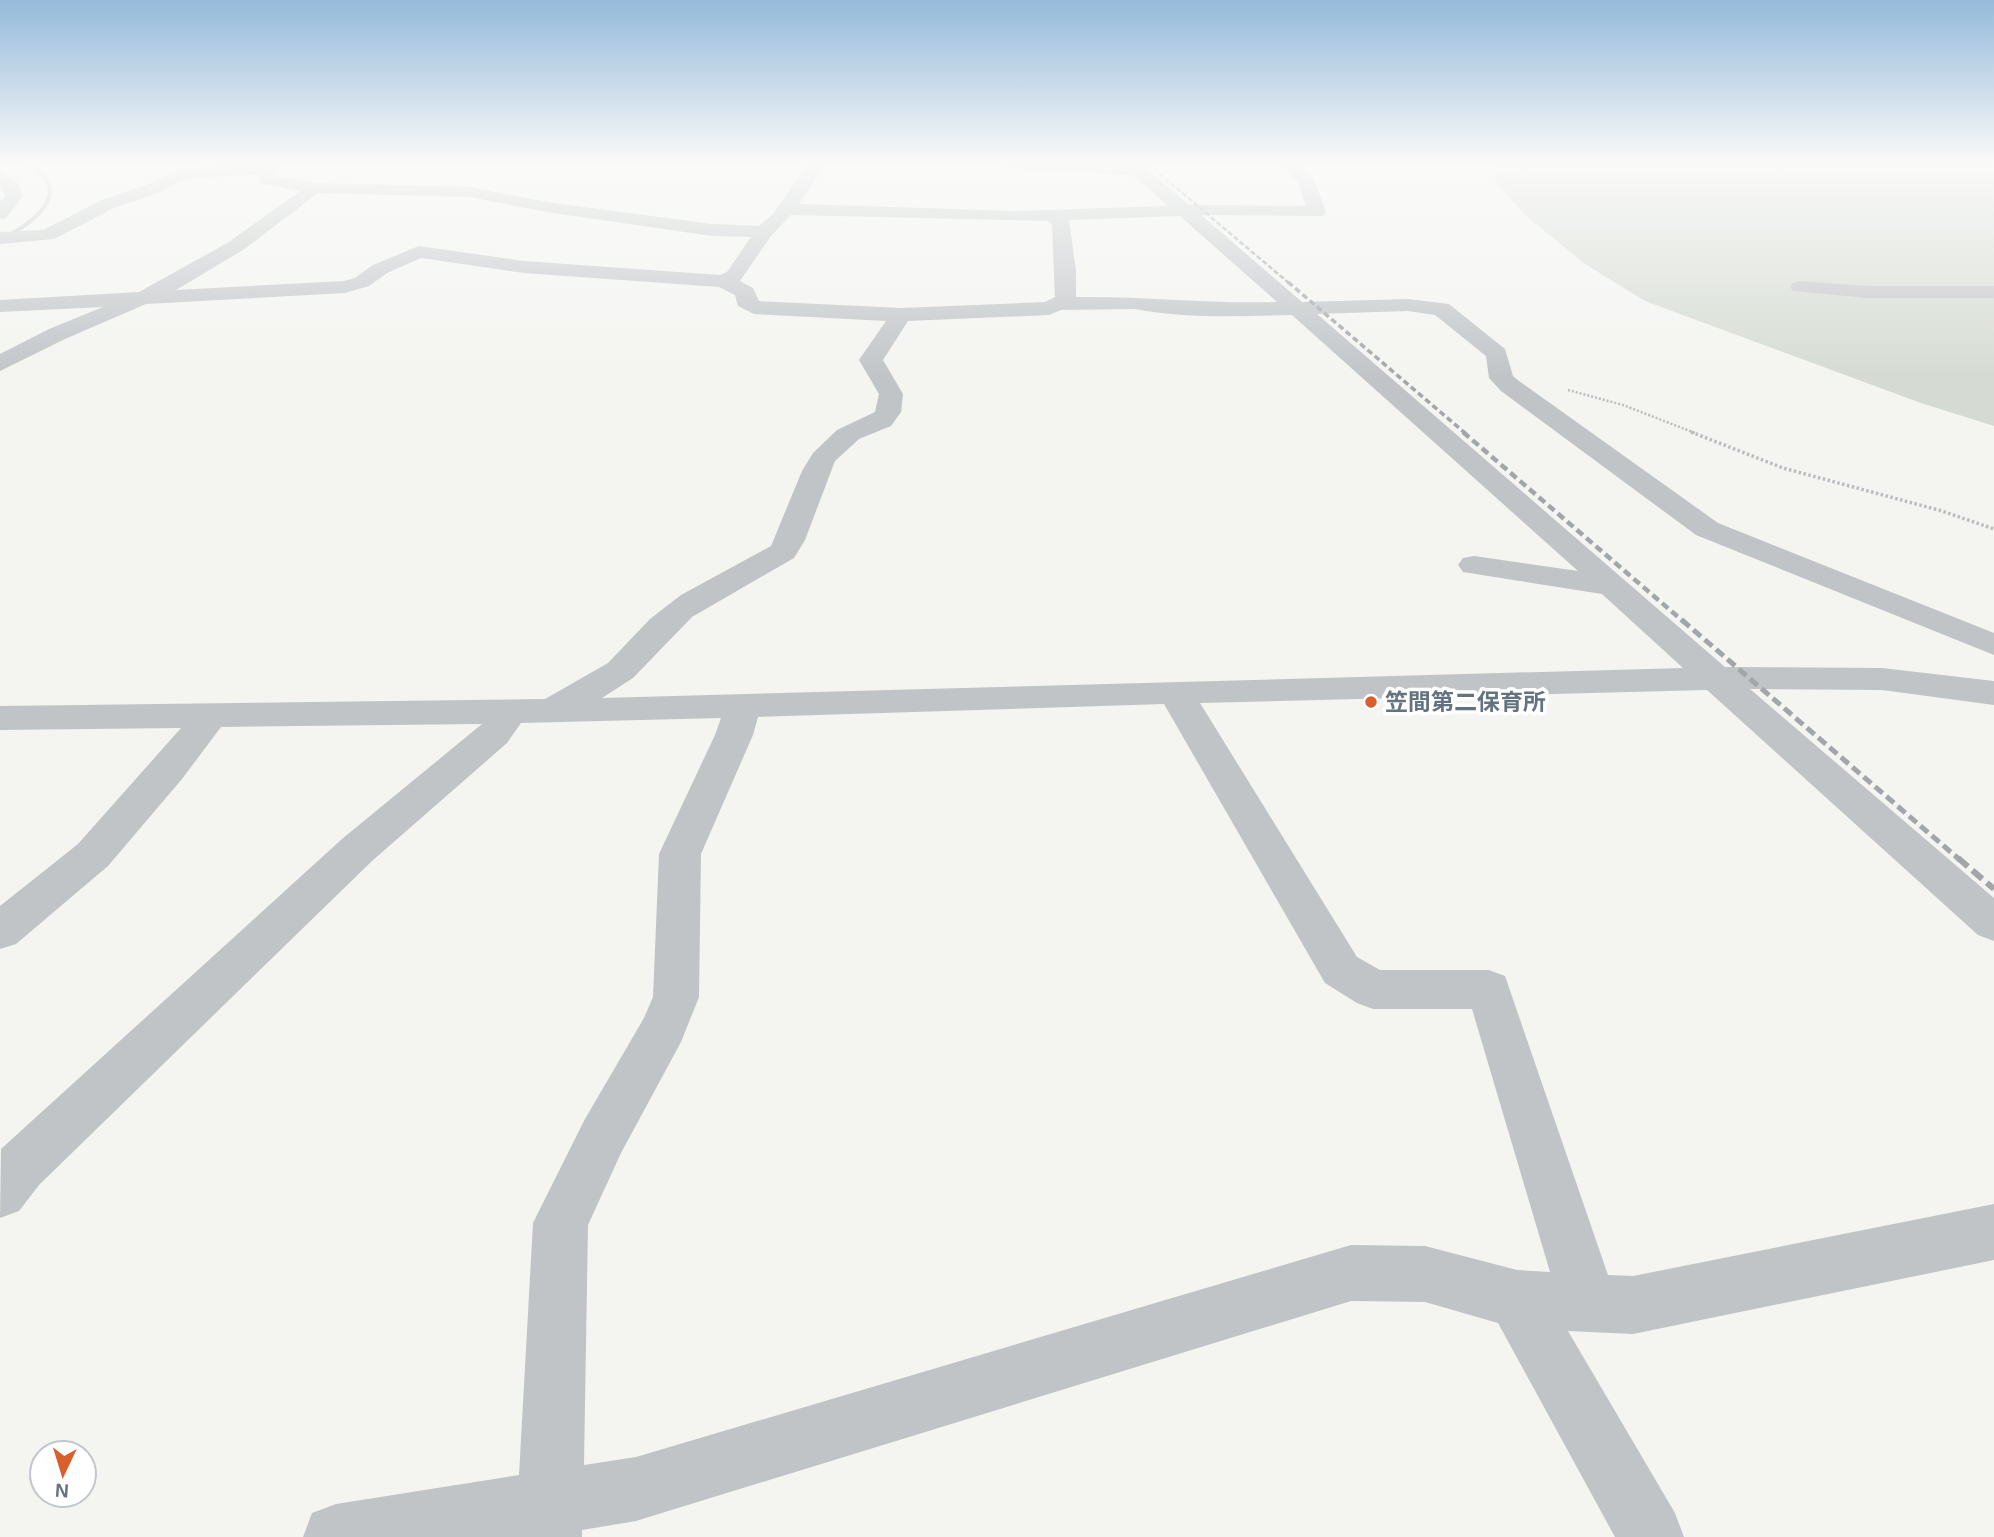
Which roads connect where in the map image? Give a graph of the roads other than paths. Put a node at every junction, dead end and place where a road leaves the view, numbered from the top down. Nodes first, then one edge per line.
1 (48, 236) edge
2 (246, 236) edge
3 (761, 236) edge
4 (1062, 236) edge
5 (1213, 236) edge
6 (0, 238) edge
7 (723, 281) junction
8 (1800, 287) dead end
9 (1994, 292) edge
10 (139, 299) junction
11 (1059, 304) junction
12 (0, 306) edge
13 (1298, 308) junction
14 (901, 315) junction
15 (0, 364) edge
16 (1474, 565) dead end
17 (1613, 586) junction
18 (1994, 645) edge
19 (1175, 692) junction
20 (1994, 693) edge
21 (743, 705) junction
22 (553, 711) junction
23 (510, 712) junction
24 (211, 715) junction
25 (0, 718) edge
26 (1994, 923) edge
27 (0, 931) edge
28 (0, 1192) edge
29 (1994, 1232) edge
30 (1517, 1299) junction
31 (1589, 1304) junction
32 (549, 1521) edge
33 (336, 1537) edge
34 (1651, 1537) edge

1 - 6 street
2 - 10 street
3 - 7 street
4 - 11 street
5 - 13 street
7 - 10 street
7 - 14 street
8 - 9 street
10 - 12 street
10 - 15 street
11 - 13 street
11 - 14 street
13 - 17 street
13 - 18 street
14 - 22 street
16 - 17 street
17 - 26 street
19 - 20 street
19 - 21 street
19 - 31 street
21 - 22 street
21 - 32 street
22 - 23 street
23 - 24 street
23 - 28 street
24 - 25 street
24 - 27 street
29 - 31 street
30 - 31 street
30 - 32 street
30 - 34 street
32 - 33 street

